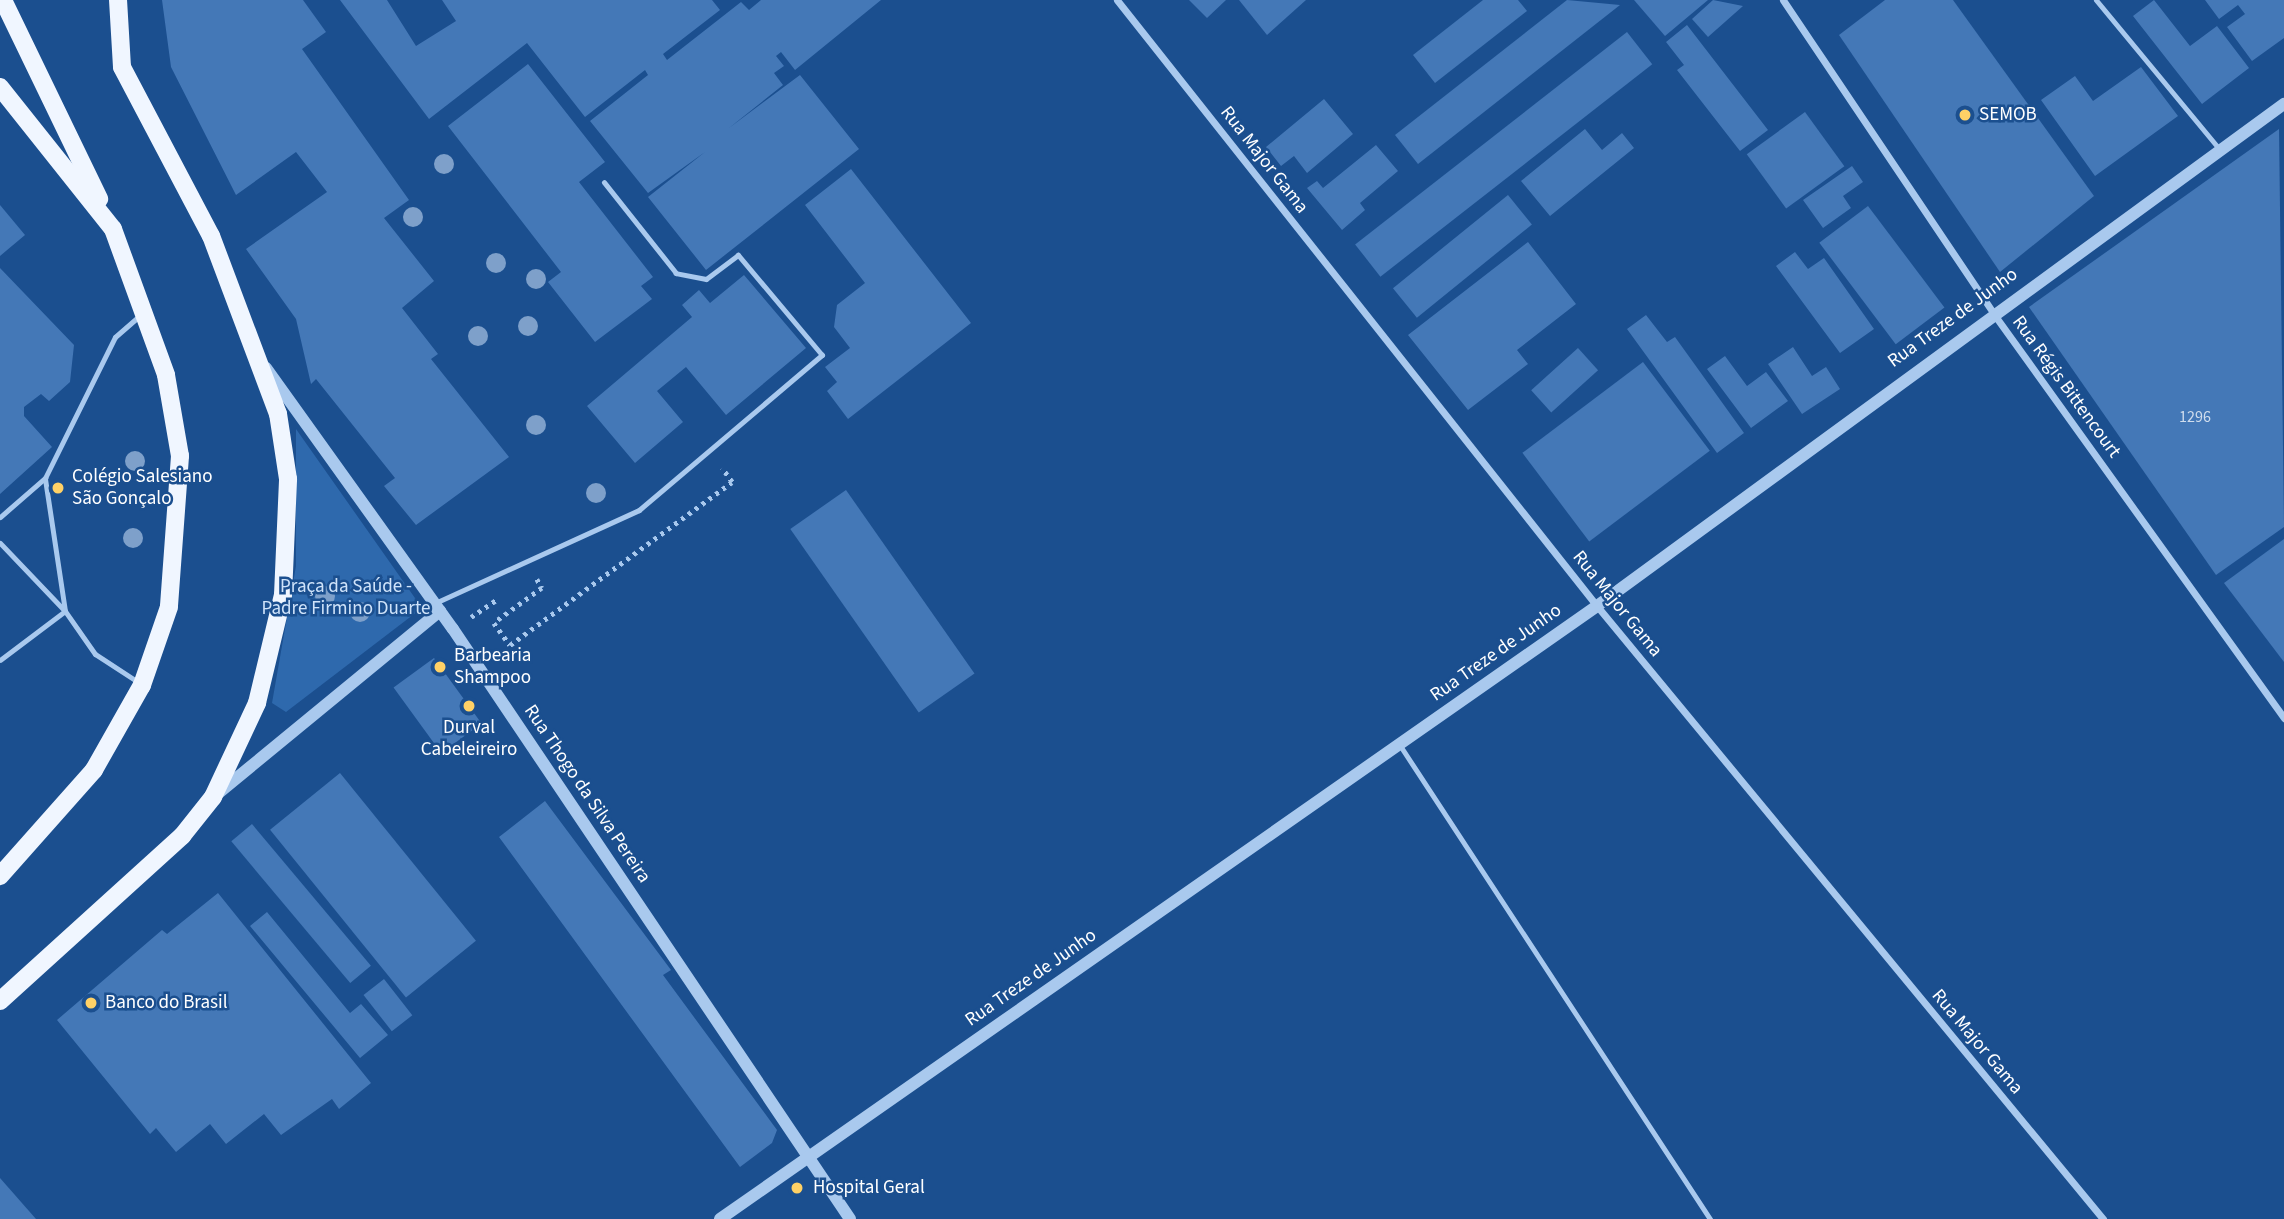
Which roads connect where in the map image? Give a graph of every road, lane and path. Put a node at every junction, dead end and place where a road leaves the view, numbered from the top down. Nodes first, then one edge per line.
1 (3, 0) edge
2 (118, 0) edge
3 (1117, 0) edge
4 (1783, 0) edge
5 (2096, 0) edge
6 (0, 88) edge
7 (2284, 104) edge
8 (2220, 150) junction
9 (604, 182) dead end
10 (113, 229) junction
11 (146, 309) junction
12 (1993, 313) junction
13 (261, 361) junction
14 (708, 450) junction
15 (45, 478) junction
16 (0, 517) edge
17 (0, 543) edge
18 (523, 583) dead end
19 (500, 598) dead end
20 (1597, 606) junction
21 (437, 607) junction
22 (65, 611) junction
23 (453, 629) junction
24 (0, 660) edge
25 (142, 685) junction
26 (2284, 718) edge
27 (1399, 744) junction
28 (213, 797) junction
29 (0, 876) edge
30 (0, 1001) edge
31 (808, 1157) junction
32 (720, 1219) edge
33 (850, 1219) edge
34 (1710, 1219) edge
35 (2103, 1219) edge

1 - 10 main road
2 - 13 main road
3 - 20 street, Rua Major Gama
4 - 12 street, Rua Régis Bittencourt
5 - 8 lane
6 - 10 main road
7 - 8 street, Rua Treze de Junho
8 - 12 street, Rua Treze de Junho
9 - 14 lane
10 - 11 main road
11 - 15 lane
11 - 25 main road
12 - 20 street, Rua Treze de Junho
12 - 26 street, Rua Régis Bittencourt
13 - 21 street, Rua Thogo da Silva Pereira
13 - 28 main road
14 - 18 path
14 - 21 lane
15 - 16 lane
15 - 22 lane
17 - 22 lane
19 - 23 path
20 - 27 street, Rua Treze de Junho
20 - 35 street, Rua Major Gama
21 - 23 street, Rua Thogo da Silva Pereira
21 - 28 street
22 - 24 lane
22 - 25 lane
23 - 31 street, Rua Thogo da Silva Pereira
25 - 29 main road
27 - 31 street, Rua Treze de Junho
27 - 34 lane
28 - 30 main road
31 - 32 street, Rua Treze de Junho
31 - 33 street, Rua Thogo da Silva Pereira

